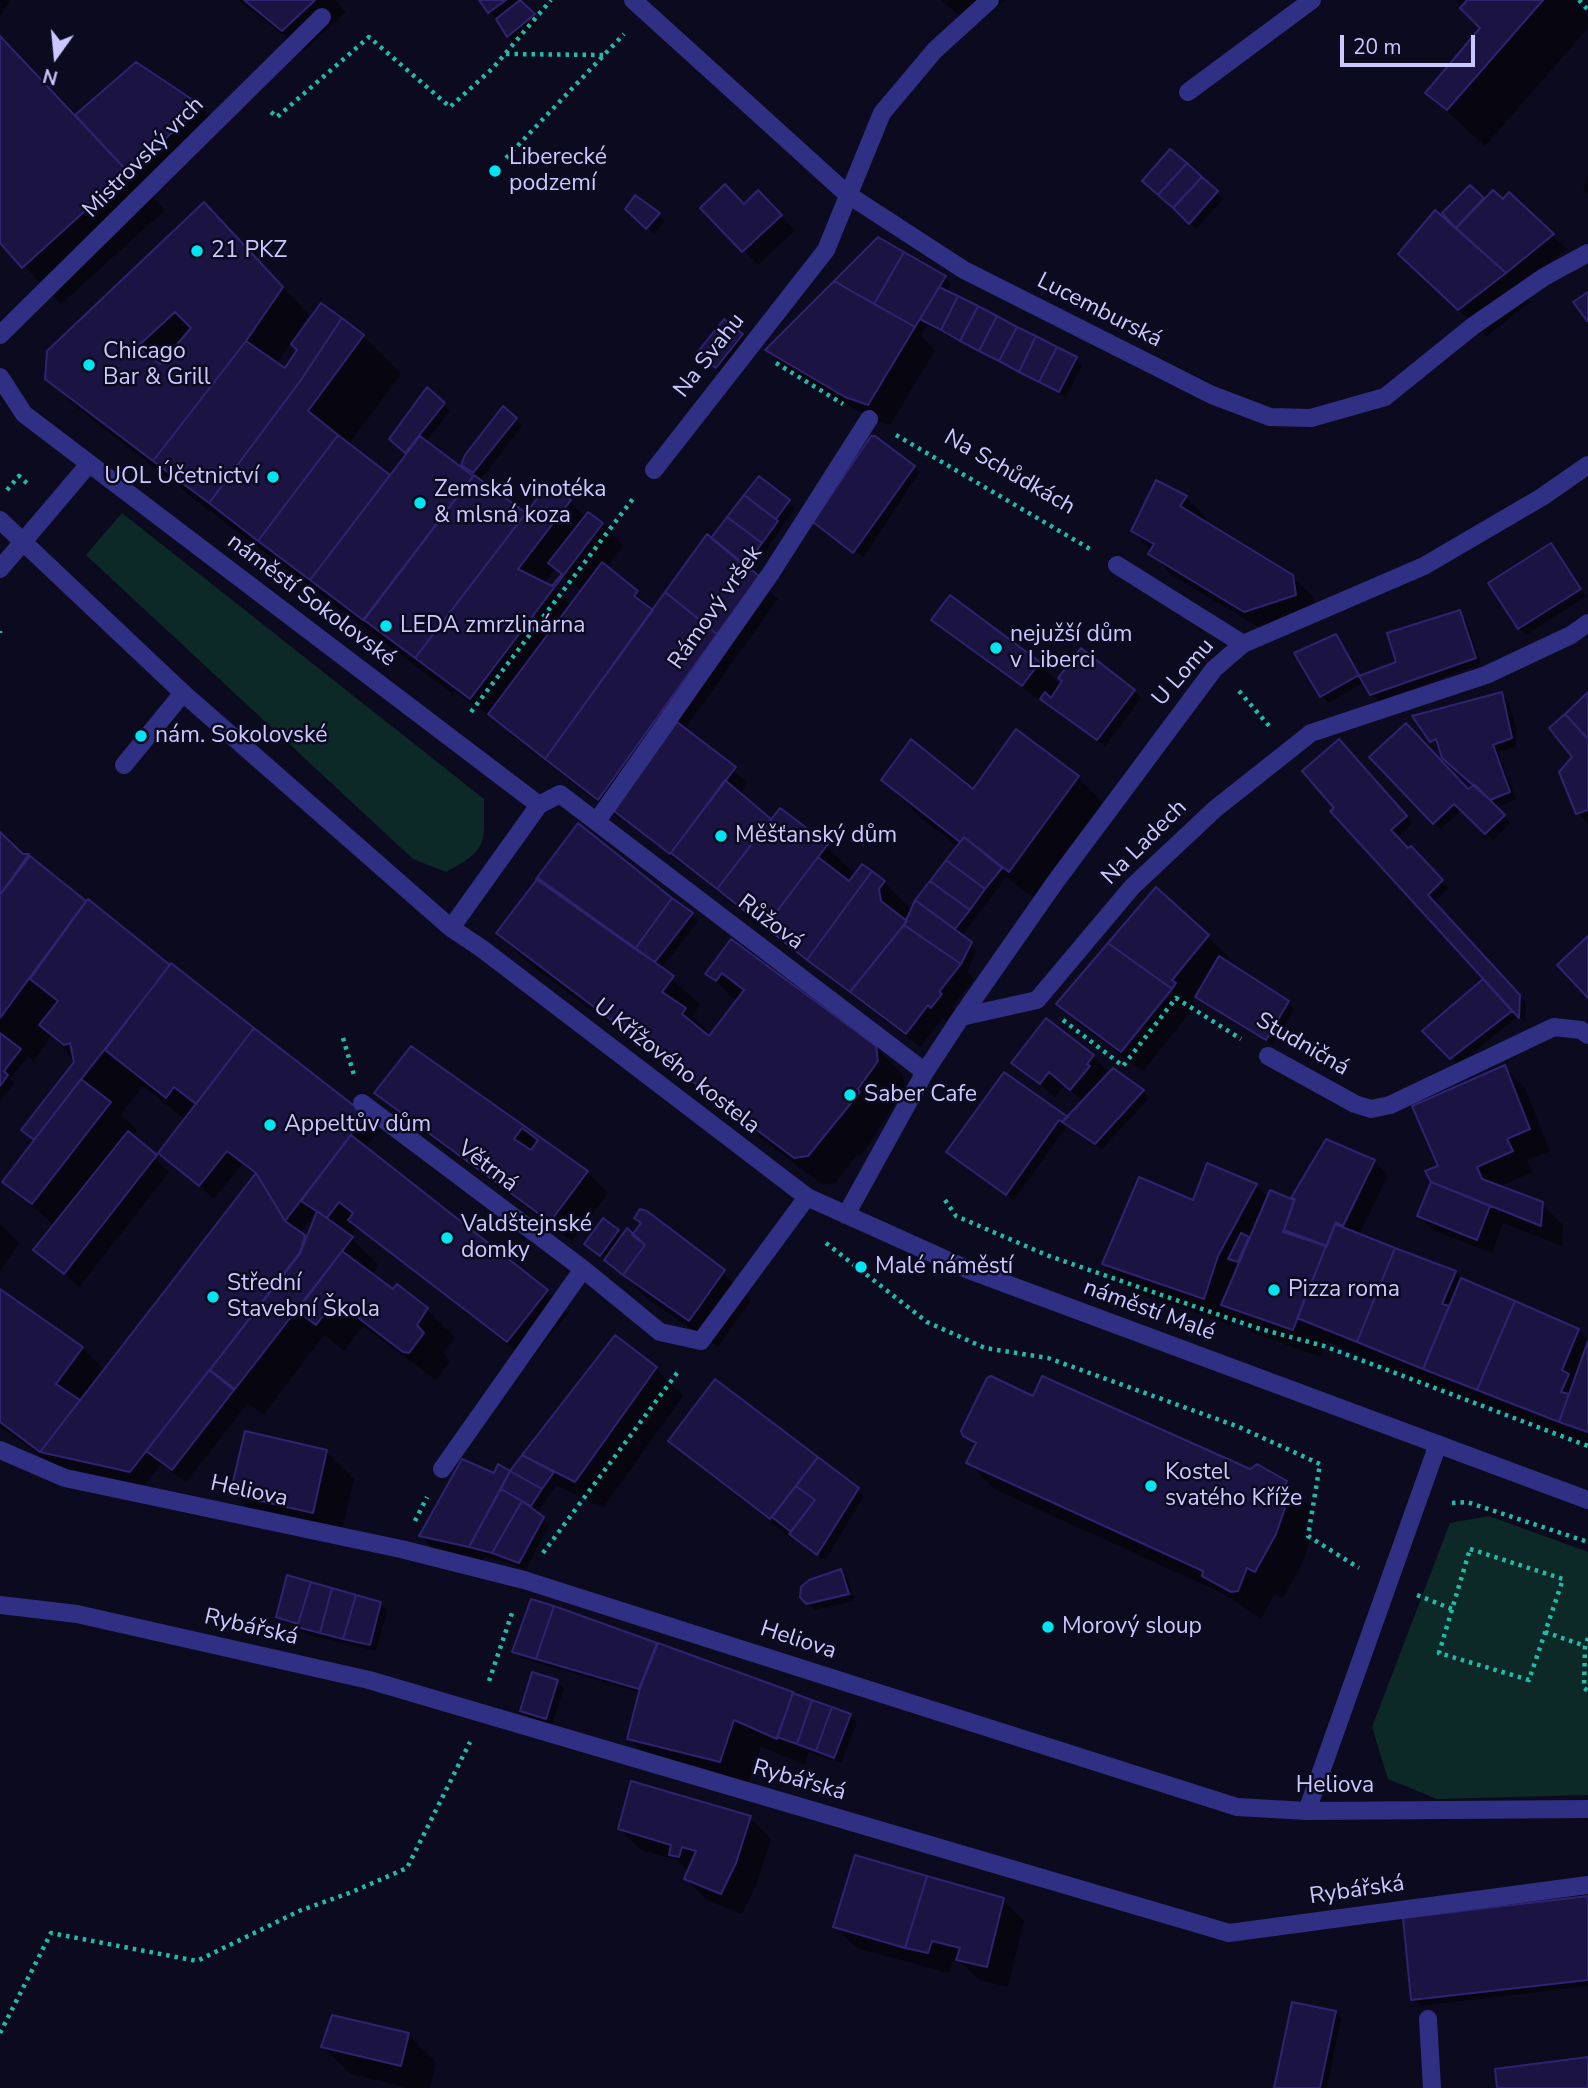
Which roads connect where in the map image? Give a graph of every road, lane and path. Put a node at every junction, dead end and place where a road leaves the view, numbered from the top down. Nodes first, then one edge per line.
1 (551, 0) edge
2 (990, 0) edge
3 (1312, 0) edge
4 (1579, 0) edge
5 (638, 6) edge
6 (1588, 10) edge
7 (322, 17) dead end
8 (505, 54) junction
9 (604, 55) junction
10 (1188, 92) dead end
11 (277, 117) dead end
12 (506, 159) dead end
13 (847, 194) junction
14 (1588, 253) edge
15 (0, 335) edge
16 (748, 346) junction
17 (0, 377) edge
18 (869, 419) junction
19 (89, 464) junction
20 (1588, 465) edge
21 (654, 470) joint
22 (34, 489) dead end
23 (7, 490) dead end
24 (0, 520) edge
25 (25, 541) junction
26 (1117, 565) joint
27 (0, 569) edge
28 (1588, 623) edge
29 (1243, 644) junction
30 (1236, 688) dead end
31 (183, 693) junction
32 (450, 737) junction
33 (1290, 751) junction
34 (124, 765) dead end
35 (539, 805) junction
36 (591, 817) junction
37 (451, 928) junction
38 (1037, 1000) junction
39 (961, 1017) junction
40 (1588, 1035) edge
41 (1268, 1056) joint
42 (925, 1072) junction
43 (362, 1103) dead end
44 (807, 1197) junction
45 (945, 1200) dead end
46 (846, 1215) junction
47 (820, 1239) dead end
48 (583, 1269) junction
49 (701, 1341) junction
50 (1438, 1444) junction
51 (1588, 1446) edge
52 (0, 1450) edge
53 (442, 1469) joint
54 (1588, 1500) edge
55 (1446, 1510) dead end
56 (1588, 1542) edge
57 (401, 1549) junction
58 (524, 1580) junction
59 (1419, 1581) dead end
60 (1386, 1585) junction
61 (0, 1605) edge
62 (1452, 1609) junction
63 (1545, 1632) junction
64 (1588, 1638) edge
65 (1585, 1646) junction
66 (1588, 1691) edge
67 (482, 1713) junction
68 (1588, 1809) edge
69 (1307, 1811) junction
70 (1588, 1885) edge
71 (1428, 2019) dead end
72 (0, 2033) edge
73 (1432, 2088) edge

1 - 8 path
2 - 13 street, Na Svahu
3 - 10 street
4 - 6 path
5 - 9 path
5 - 13 street, Lucemburská
7 - 15 street, Mistrovský vrch
8 - 9 path
8 - 11 path
9 - 12 path
13 - 14 street, Lucemburská
13 - 16 street, Na Svahu
16 - 18 path, Na Schůdkách
16 - 21 street, Na Svahu
17 - 19 street
18 - 26 path, Na Schůdkách
18 - 36 street, Rámový vršek
19 - 25 street
19 - 32 street, náměstí Sokolovské
20 - 29 street, U Lomu
21 - 32 path
22 - 23 path
24 - 25 street
25 - 27 street
25 - 31 street
26 - 29 street
28 - 33 street, Na Ladech
29 - 39 street, U Lomu
30 - 33 path
31 - 34 street
31 - 37 street
32 - 35 street, náměstí Sokolovské
33 - 38 street, Na Ladech
35 - 36 street
35 - 37 street
36 - 42 street, Růžová
37 - 44 street, U Křížového kostela
38 - 39 street
38 - 41 path, Studničná
39 - 42 street
40 - 41 street, Studničná
42 - 46 street
43 - 48 street, Větrná
44 - 46 street, U Křížového kostela
44 - 49 street
45 - 51 path
46 - 50 street, náměstí Malé
47 - 60 path
48 - 49 street, Větrná
48 - 53 street
49 - 58 path
50 - 54 street, náměstí Malé
50 - 60 street
52 - 57 street, Heliova
53 - 57 path
55 - 56 path
57 - 58 street, Heliova
58 - 67 path
58 - 69 street, Heliova
59 - 62 path
60 - 69 street
61 - 67 street, Rybářská
62 - 63 path
62 - 63 path
63 - 65 path
64 - 65 path
65 - 66 path
67 - 70 street, Rybářská
67 - 72 path
68 - 69 street, Heliova
71 - 73 street

